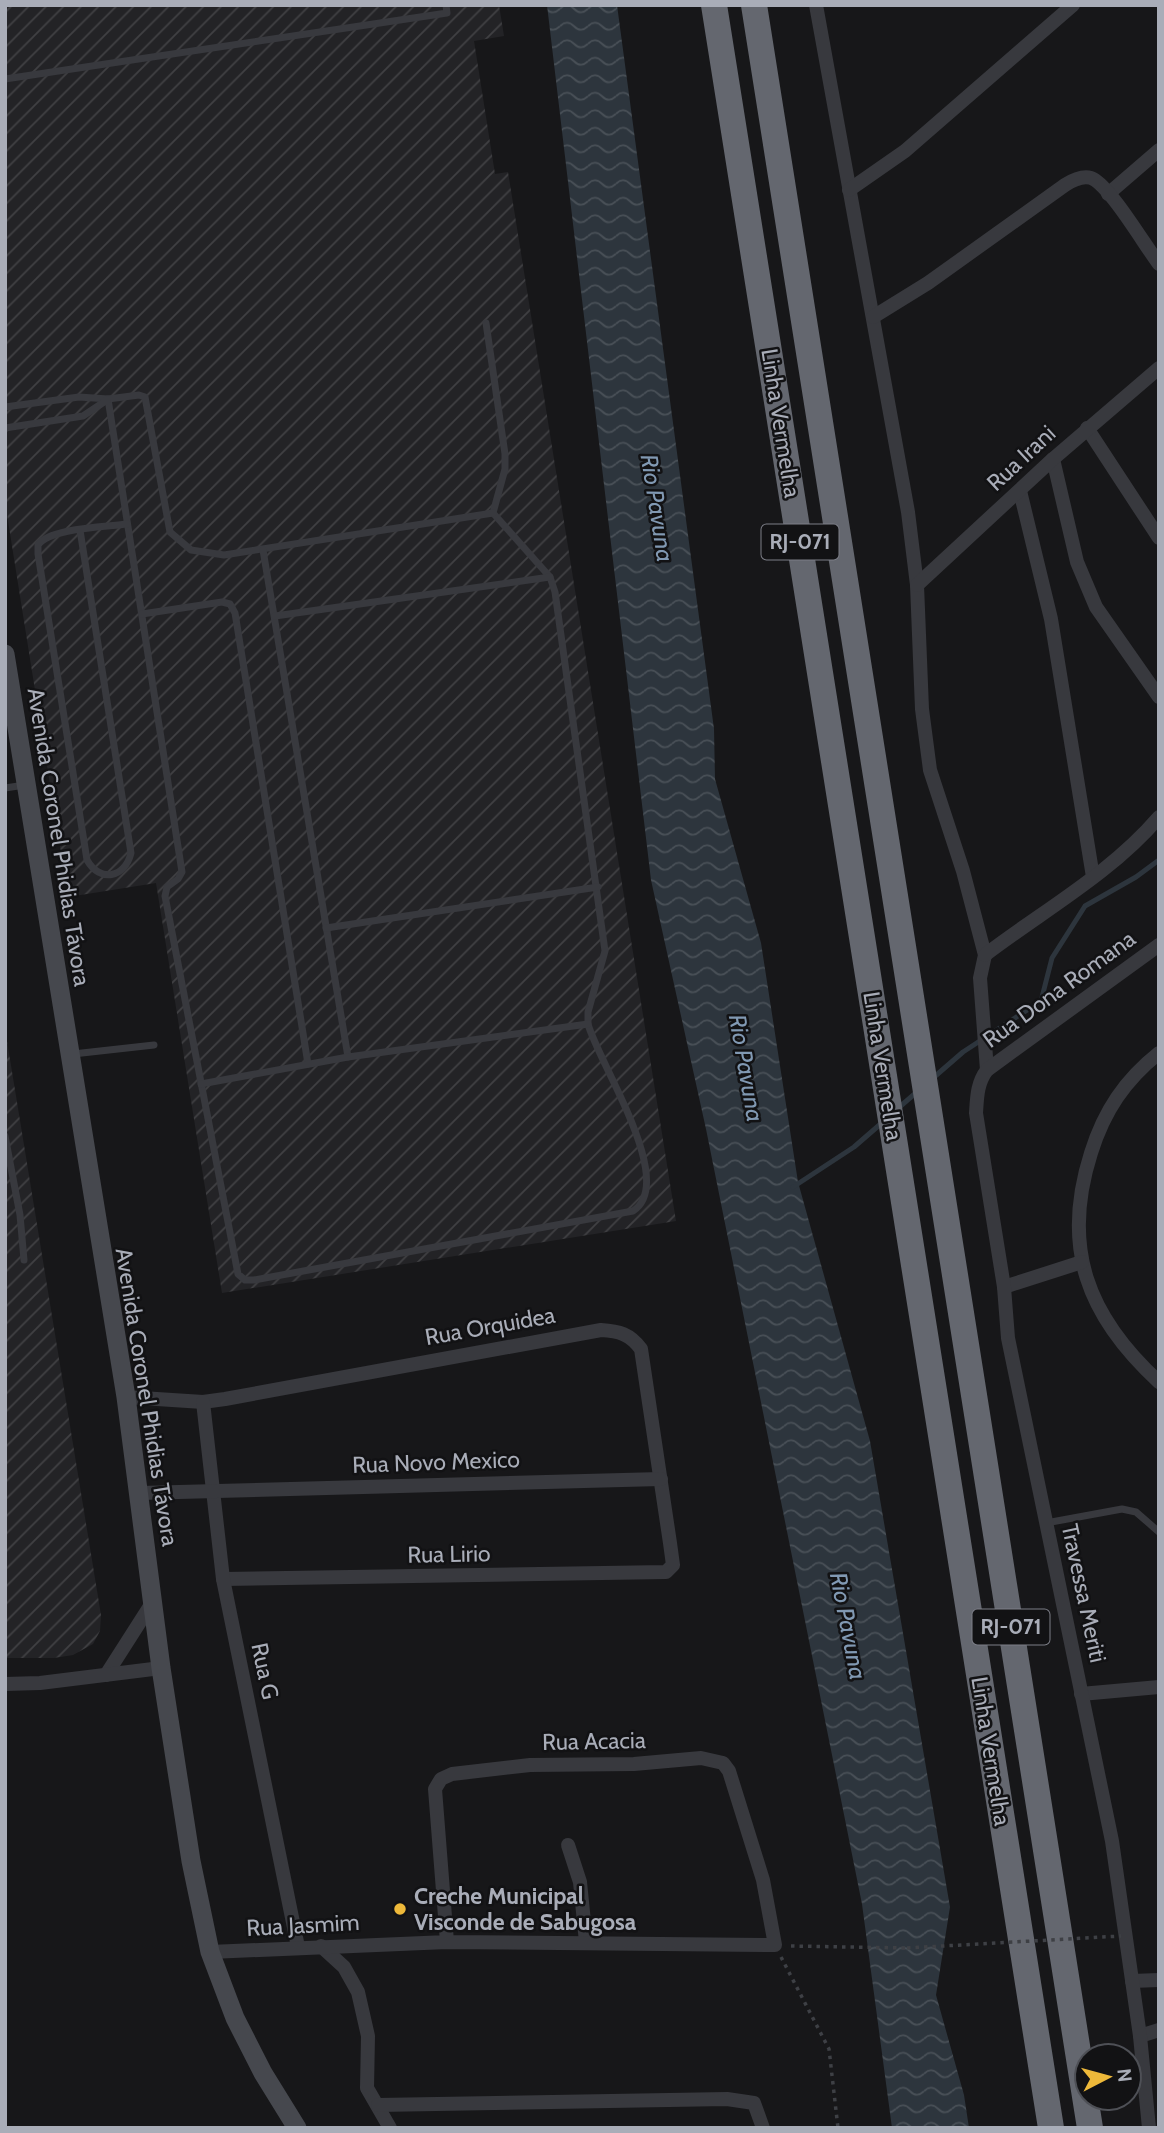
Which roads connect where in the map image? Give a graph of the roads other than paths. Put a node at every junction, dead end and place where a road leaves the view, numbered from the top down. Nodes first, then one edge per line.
1 (446, 5) edge
2 (714, 5) edge
3 (754, 5) edge
4 (816, 5) edge
5 (1073, 5) edge
6 (5, 79) edge
7 (1159, 150) edge
8 (849, 190) junction
9 (1108, 194) junction
10 (1159, 264) edge
11 (873, 317) junction
12 (486, 323) dead end
13 (1159, 368) edge
14 (108, 399) junction
15 (5, 407) edge
16 (5, 428) edge
17 (1087, 428) junction
18 (1053, 459) junction
19 (1020, 491) junction
20 (493, 513) junction
21 (127, 524) junction
22 (80, 530) junction
23 (1159, 538) edge
24 (264, 550) junction
25 (550, 577) junction
26 (917, 585) junction
27 (142, 614) junction
28 (275, 616) junction
29 (5, 654) edge
30 (1159, 697) edge
31 (12, 744) edge
32 (26, 785) junction
33 (5, 788) edge
34 (1159, 817) edge
35 (1093, 877) junction
36 (598, 887) junction
37 (326, 928) junction
38 (1159, 945) edge
39 (985, 955) junction
40 (588, 1024) junction
41 (154, 1045) dead end
42 (1159, 1053) edge
43 (69, 1054) junction
44 (348, 1057) junction
45 (308, 1064) junction
46 (987, 1070) junction
47 (201, 1084) junction
48 (5, 1136) edge
49 (24, 1260) dead end
50 (1082, 1262) junction
51 (1004, 1287) junction
52 (1159, 1382) edge
53 (125, 1397) junction
54 (203, 1402) junction
55 (661, 1479) junction
56 (212, 1491) junction
57 (140, 1493) junction
58 (1046, 1524) junction
59 (1159, 1532) edge
60 (673, 1565) joint
61 (223, 1579) junction
62 (152, 1603) junction
63 (161, 1668) junction
64 (106, 1675) junction
65 (5, 1684) edge
66 (1159, 1687) edge
67 (1081, 1694) junction
68 (568, 1845) dead end
69 (447, 1942) junction
70 (586, 1942) junction
71 (775, 1945) joint
72 (321, 1946) junction
73 (298, 1947) junction
74 (211, 1952) junction
75 (1159, 1980) edge
76 (1132, 1981) junction
77 (1159, 2030) edge
78 (1140, 2036) junction
79 (1159, 2039) edge
80 (378, 2105) junction
81 (297, 2128) edge
82 (390, 2128) edge
83 (763, 2128) edge
84 (1051, 2128) edge
85 (1090, 2128) edge
86 (1149, 2128) edge

1 - 6 lane
2 - 84 highway, Linha Vermelha / RJ-071
3 - 85 highway, Linha Vermelha / RJ-071
4 - 8 street
5 - 8 street
7 - 9 street
8 - 11 street
9 - 10 street
9 - 11 street
11 - 26 street
12 - 20 lane
13 - 17 street, Rua Irani
14 - 15 lane
14 - 16 lane
14 - 21 lane
14 - 24 lane
17 - 18 street, Rua Irani
17 - 23 street
18 - 19 street, Rua Irani
18 - 30 street
19 - 26 street, Rua Irani
19 - 35 street
20 - 24 lane
20 - 25 lane
21 - 22 lane
21 - 27 lane
22 - 22 lane
24 - 28 lane
25 - 28 lane
25 - 36 lane
26 - 39 street
27 - 45 lane
27 - 47 lane
28 - 37 lane
29 - 31 street, Avenida Coronel Phidias Távora
31 - 32 street, Avenida Coronel Phidias Távora
32 - 33 lane
32 - 43 street, Avenida Coronel Phidias Távora
34 - 35 street
35 - 39 street
36 - 37 lane
36 - 40 lane
37 - 44 lane
38 - 46 street, Rua Dona Romana
39 - 46 street
40 - 44 lane
40 - 47 lane
41 - 43 lane
42 - 50 street
43 - 53 street, Avenida Coronel Phidias Távora
44 - 45 lane
45 - 47 lane
46 - 51 street, Travessa Meriti
48 - 49 lane
50 - 51 street
50 - 52 street
51 - 58 street, Travessa Meriti
53 - 54 street, Rua Orquidea
53 - 57 street, Avenida Coronel Phidias Távora
54 - 55 street, Rua Orquidea
54 - 56 street, Rua G
55 - 56 street, Rua Novo Mexico
55 - 60 street, Rua Orquidea
56 - 57 street
56 - 61 street, Rua G
57 - 62 street, Avenida Coronel Phidias Távora
58 - 59 lane
58 - 67 street, Travessa Meriti
60 - 61 street, Rua Lirio
61 - 73 street, Rua G
62 - 63 street, Avenida Coronel Phidias Távora
62 - 64 street
63 - 64 street
63 - 74 street, Avenida Coronel Phidias Távora
64 - 65 street
66 - 67 street
67 - 76 street, Travessa Meriti
68 - 70 street
69 - 70 street, Rua Jasmim
69 - 71 street, Rua Acacia
69 - 72 street, Rua Jasmim
70 - 71 street, Rua Jasmim
72 - 73 street, Rua Jasmim
72 - 80 street
73 - 74 street, Rua Jasmim
74 - 81 street, Avenida Coronel Phidias Távora
75 - 76 street
76 - 78 street, Travessa Meriti
77 - 78 street
78 - 79 street
78 - 86 street, Travessa Meriti
80 - 82 street
80 - 83 street

